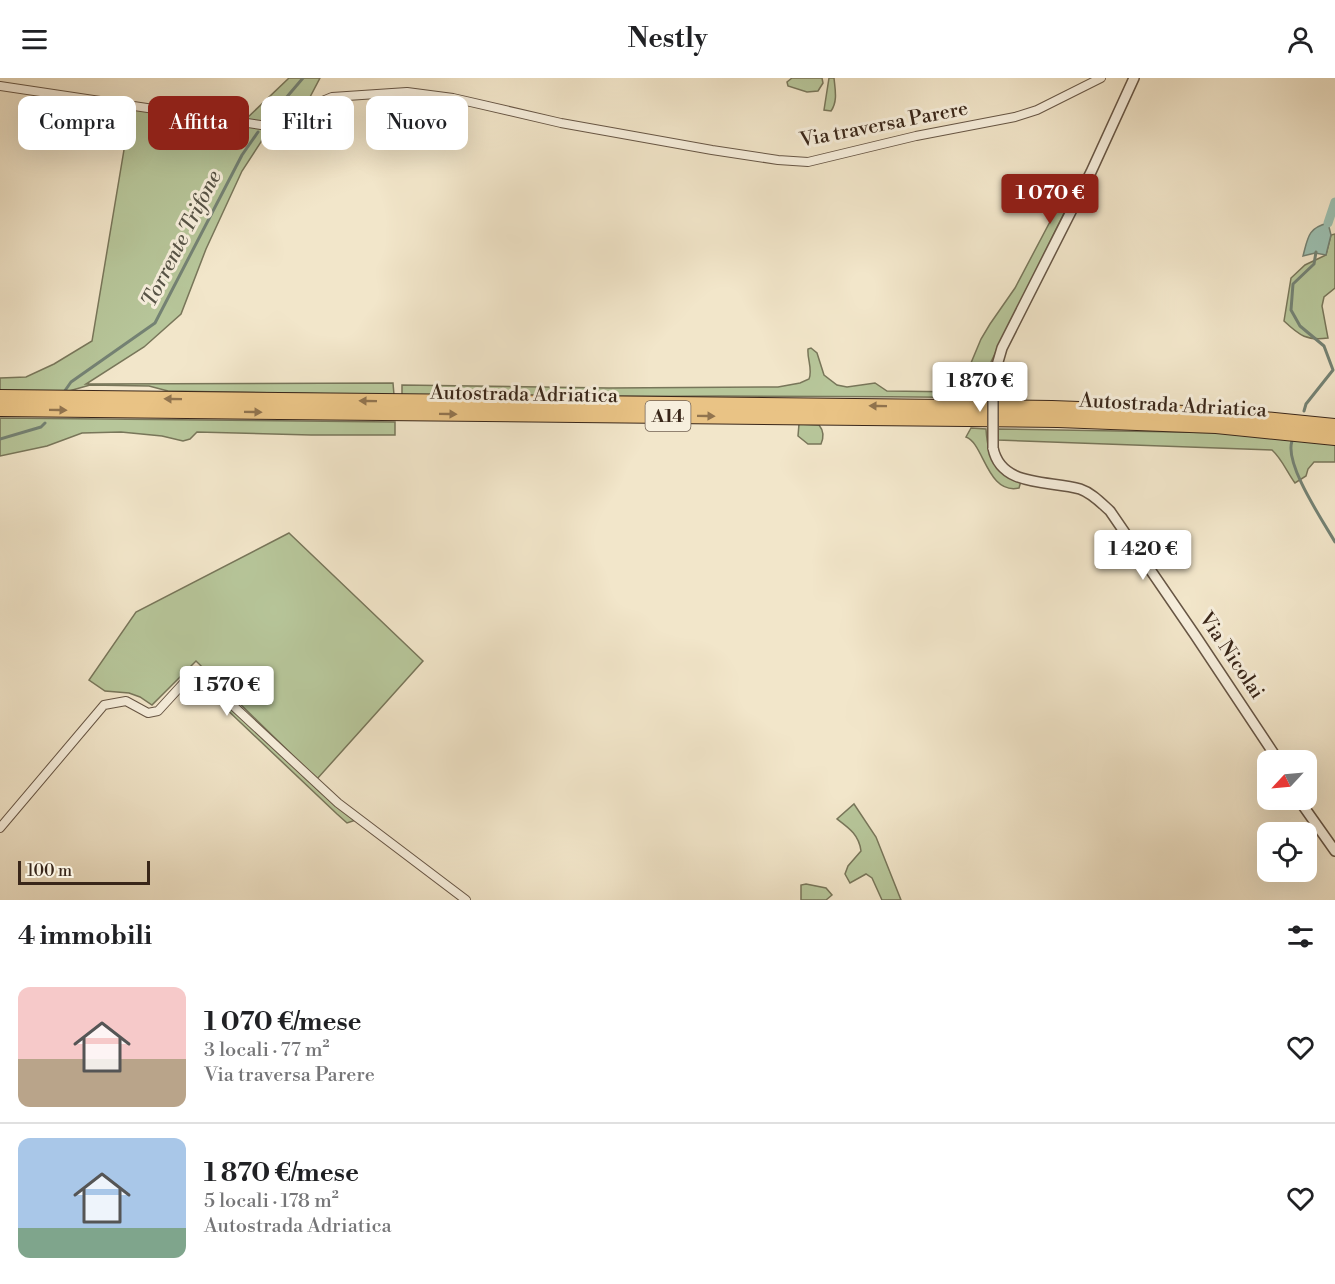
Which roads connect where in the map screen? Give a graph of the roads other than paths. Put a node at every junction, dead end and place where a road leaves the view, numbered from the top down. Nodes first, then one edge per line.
1 (1101, 78) edge
2 (1134, 78) edge
3 (0, 86) edge
4 (0, 397) edge
5 (0, 409) edge
6 (1335, 426) edge
7 (1335, 438) edge
8 (1271, 750) edge
9 (1306, 810) edge
10 (0, 828) edge
11 (1335, 851) edge
12 (466, 900) edge

1 - 3 street, Via traversa Parere
2 - 8 street, Via Nicolai, bridge
6 -> 4 highway, Autostrada Adriatica / A14
5 -> 7 highway, Autostrada Adriatica / A14
9 - 11 street
10 - 12 street

